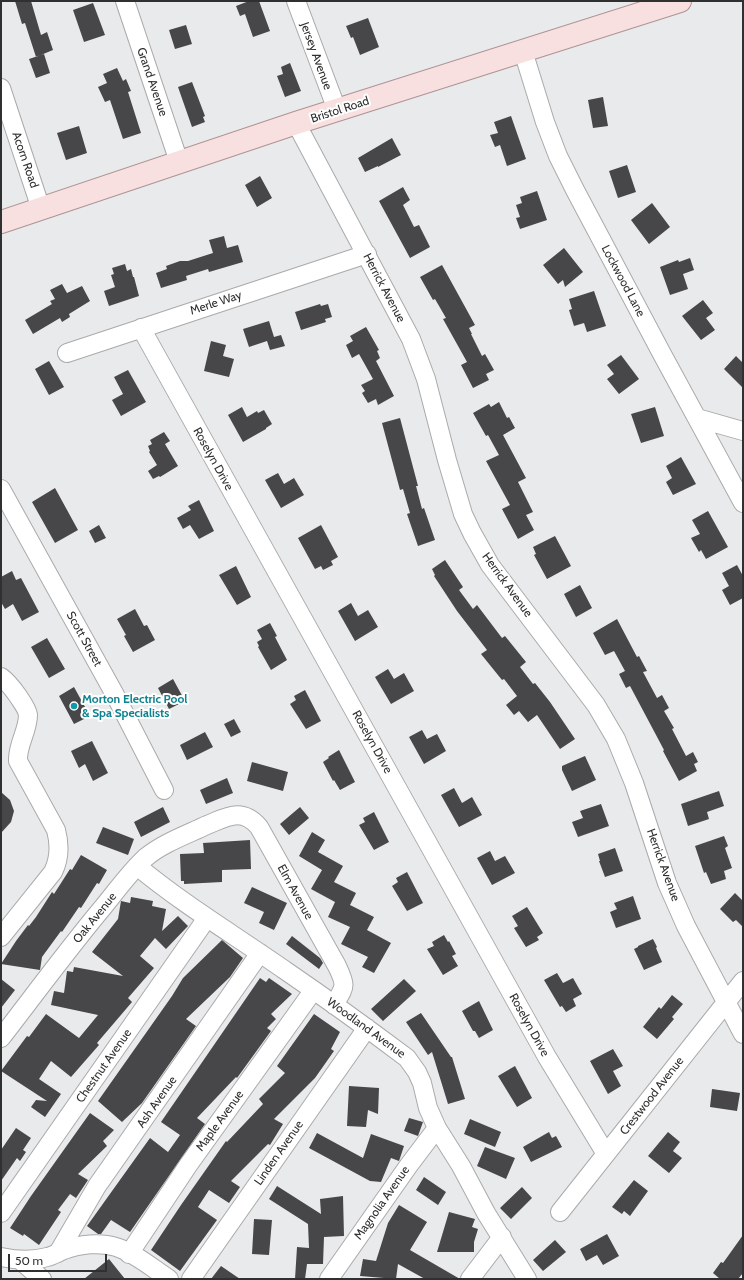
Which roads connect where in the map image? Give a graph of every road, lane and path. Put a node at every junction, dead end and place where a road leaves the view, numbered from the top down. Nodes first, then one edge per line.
1 (125, 1) edge
2 (296, 1) edge
3 (680, 1) edge
4 (523, 51) junction
5 (1, 88) edge
6 (337, 110) junction
7 (296, 124) junction
8 (180, 162) junction
9 (41, 209) junction
10 (1, 222) edge
11 (367, 254) junction
12 (141, 328) junction
13 (66, 353) dead end
14 (697, 418) junction
15 (743, 431) edge
16 (1, 489) edge
17 (743, 502) edge
18 (1, 677) edge
19 (164, 790) dead end
20 (211, 824) joint
21 (137, 866) junction
22 (207, 918) junction
23 (1, 936) edge
24 (260, 953) junction
25 (743, 981) edge
26 (313, 991) junction
27 (726, 1002) junction
28 (334, 1005) junction
29 (367, 1028) junction
30 (743, 1034) edge
31 (1, 1038) edge
32 (437, 1128) junction
33 (606, 1154) junction
34 (560, 1212) dead end
35 (1, 1213) edge
36 (502, 1237) junction
37 (58, 1253) junction
38 (129, 1254) junction
39 (1, 1256) edge
40 (20, 1260) junction
41 (42, 1279) edge
42 (169, 1279) edge
43 (192, 1279) edge
44 (329, 1279) edge
45 (470, 1279) edge
46 (528, 1279) edge

1 - 8 street, Grand Avenue
2 - 6 street, Jersey Avenue
3 - 4 main road, Bristol Road
4 - 6 main road, Bristol Road
4 - 14 street, Lockwood Lane
5 - 9 street, Acorn Road
6 - 7 main road, Bristol Road
7 - 8 main road, Bristol Road
7 - 11 street, Herrick Avenue
8 - 9 main road, Bristol Road
9 - 10 main road, Bristol Road
11 - 12 street, Merle Way
11 - 27 street, Herrick Avenue
12 - 13 street, Merle Way
12 - 33 street, Roselyn Drive
14 - 15 street
14 - 17 street, Lockwood Lane
16 - 19 street, Scott Street
18 - 23 street
20 - 21 street, Oak Avenue
20 - 28 street, Elm Avenue
21 - 22 street, Woodland Avenue
21 - 31 street, Oak Avenue
22 - 24 street, Woodland Avenue
22 - 35 street, Chestnut Avenue
24 - 26 street, Woodland Avenue
24 - 37 street, Ash Avenue
25 - 27 street, Crestwood Avenue
26 - 28 street, Woodland Avenue
26 - 38 street, Maple Avenue
27 - 30 street, Herrick Avenue
27 - 33 street, Crestwood Avenue
28 - 29 street, Woodland Avenue
29 - 32 street, Woodland Avenue
29 - 43 street, Linden Avenue
32 - 36 street, Woodland Avenue
32 - 44 street, Magnolia Avenue
33 - 34 street, Crestwood Avenue
36 - 45 street
36 - 46 street, Woodland Avenue
37 - 38 street
37 - 40 street
38 - 42 street
39 - 40 street
40 - 41 street

